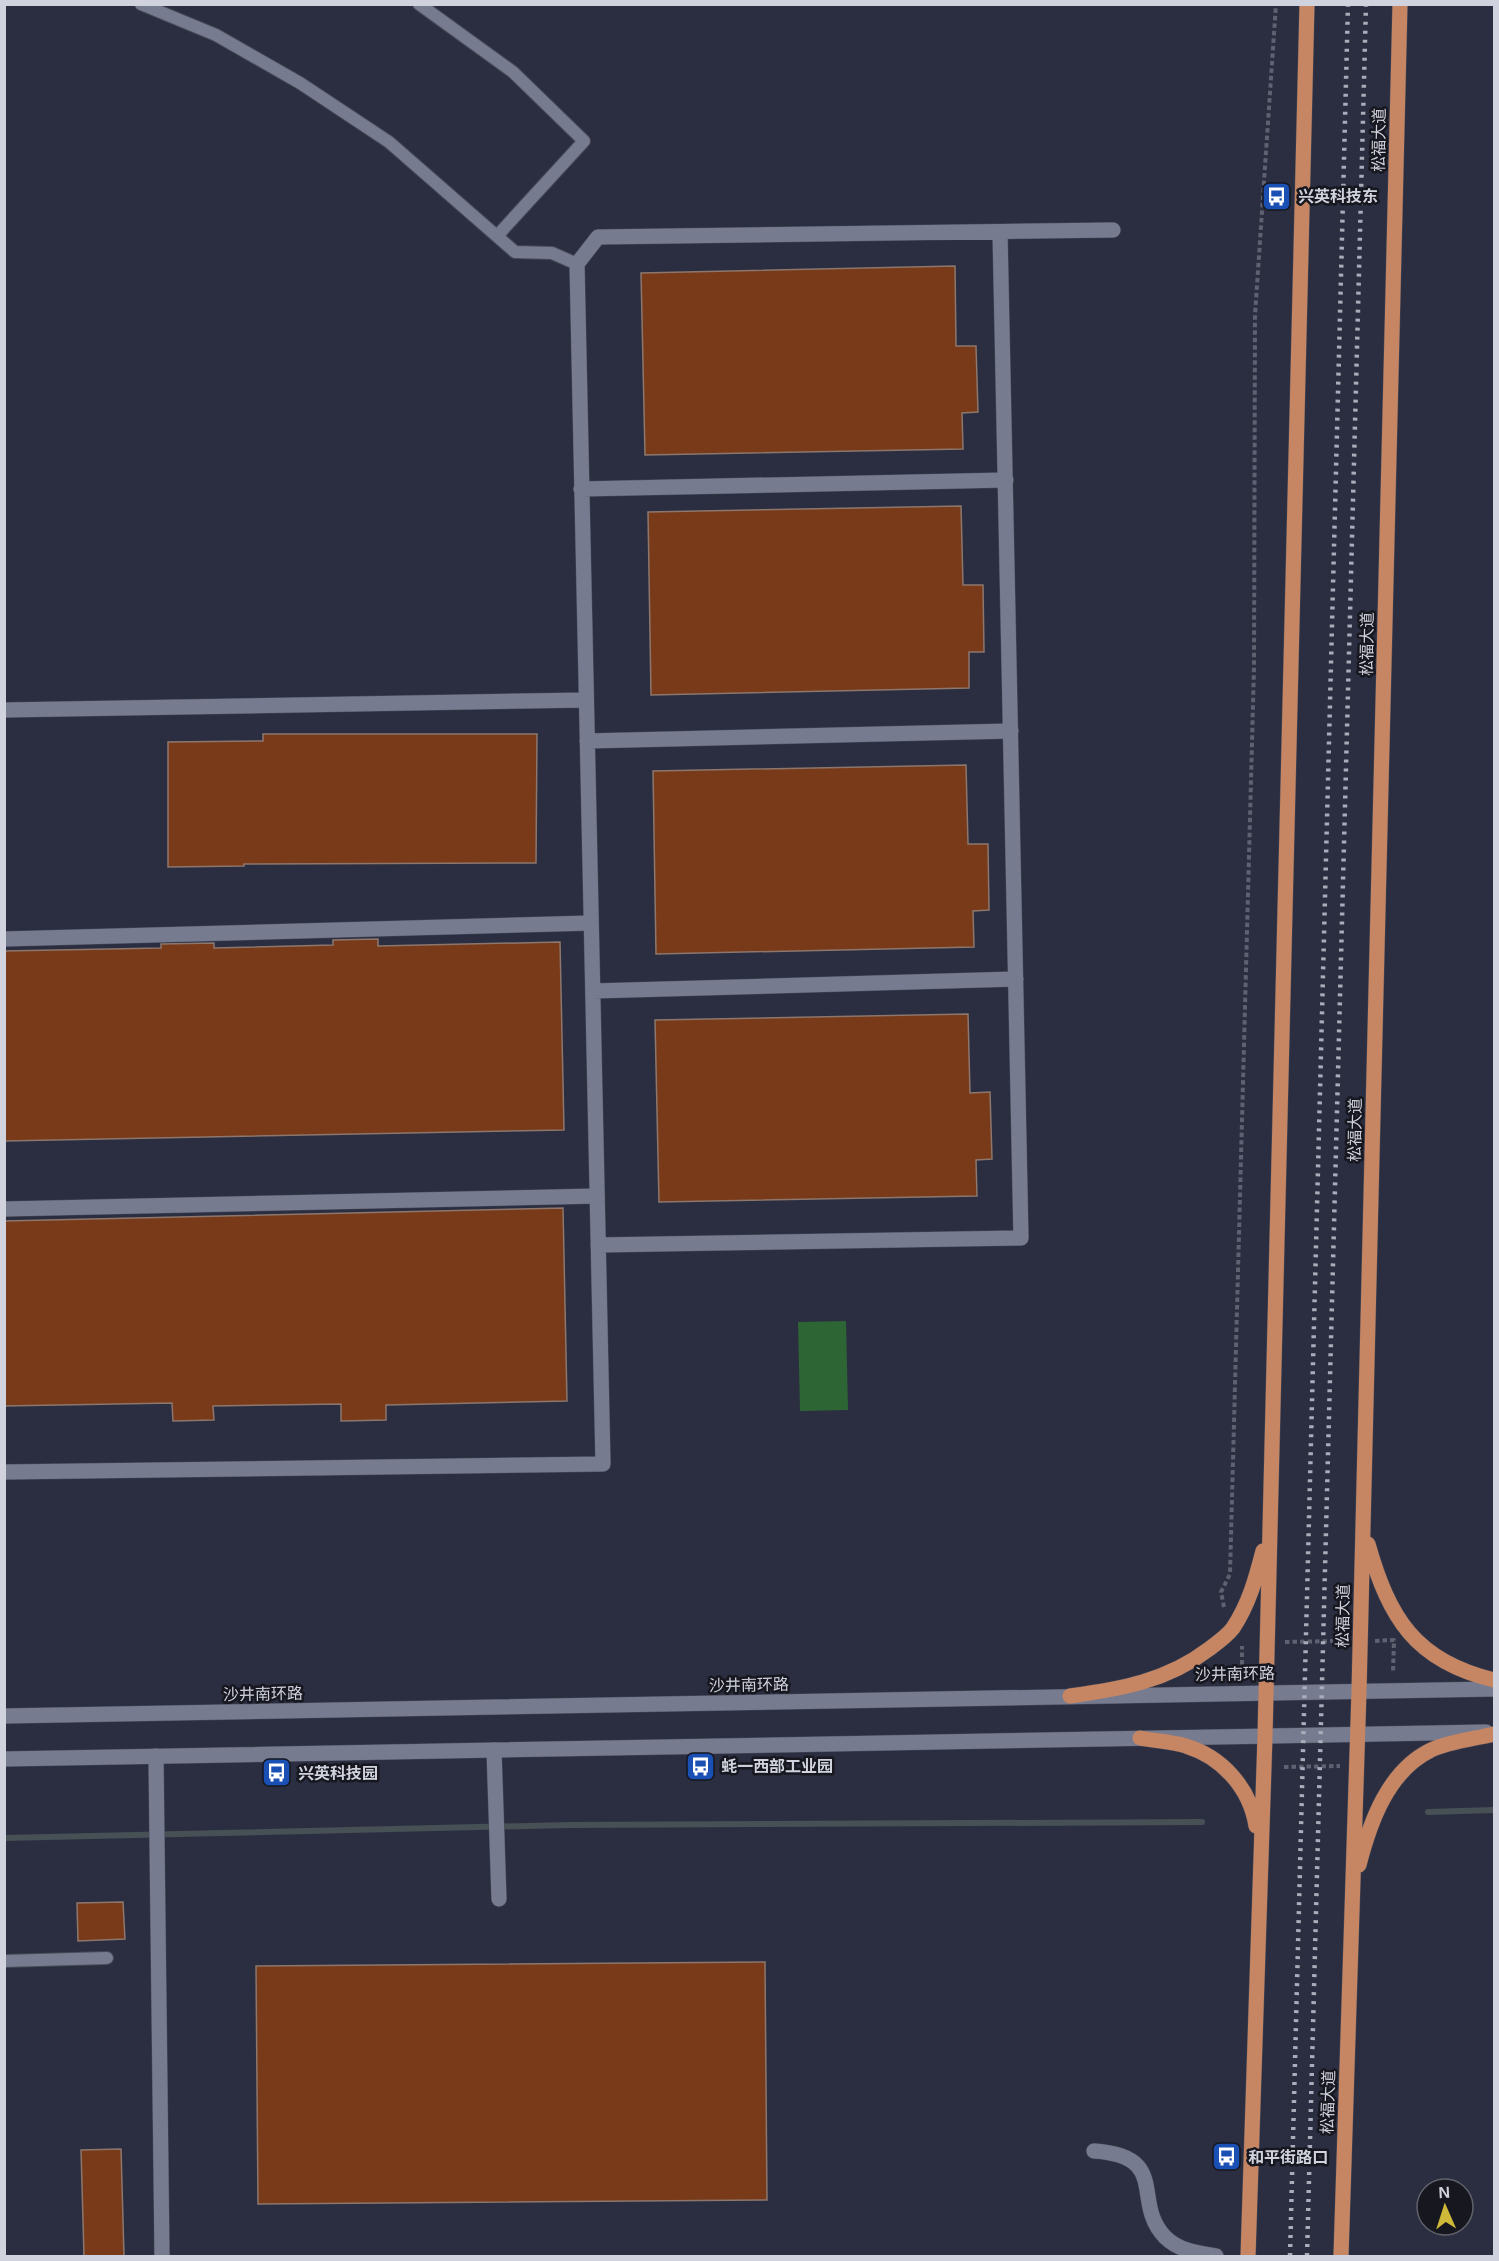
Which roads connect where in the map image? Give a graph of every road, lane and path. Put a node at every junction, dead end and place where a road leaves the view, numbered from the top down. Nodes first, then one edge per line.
1 (141, 4) edge
2 (419, 4) edge
3 (1276, 4) edge
4 (1307, 4) edge
5 (1400, 4) edge
6 (1113, 230) dead end
7 (1000, 232) junction
8 (497, 236) junction
9 (577, 264) junction
10 (1006, 480) junction
11 (582, 489) junction
12 (586, 700) junction
13 (4, 710) edge
14 (1011, 732) junction
15 (587, 741) junction
16 (591, 922) junction
17 (4, 939) edge
18 (1016, 980) junction
19 (593, 991) junction
20 (597, 1197) junction
21 (4, 1209) edge
22 (598, 1245) junction
23 (4, 1472) edge
24 (1270, 1521) junction
25 (1363, 1530) junction
26 (1225, 1613) dead end
27 (1336, 1641) dead end
28 (1374, 1641) dead end
29 (1242, 1642) dead end
30 (1285, 1642) dead end
31 (1242, 1672) dead end
32 (1393, 1673) dead end
33 (1494, 1680) edge
34 (1494, 1689) edge
35 (1265, 1691) junction
36 (1359, 1691) junction
37 (1070, 1696) junction
38 (4, 1716) edge
39 (1494, 1733) edge
40 (1357, 1734) junction
41 (1264, 1736) junction
42 (1140, 1738) junction
43 (494, 1750) junction
44 (156, 1756) junction
45 (4, 1759) edge
46 (1341, 1766) dead end
47 (1284, 1767) dead end
48 (1260, 1857) junction
49 (1352, 1894) junction
50 (499, 1899) dead end
51 (107, 1958) dead end
52 (4, 1961) edge
53 (1094, 2151) dead end
54 (162, 2256) edge
55 (1216, 2256) edge
56 (1248, 2256) edge
57 (1341, 2256) edge

1 - 8 lane
2 - 8 lane
3 - 26 path
4 - 24 main road
5 - 25 main road, 松福大道
6 - 7 street
7 - 9 street
7 - 10 street
8 - 9 lane
9 - 11 street
10 - 11 street
10 - 14 street
11 - 12 street
12 - 13 street
12 - 15 street
14 - 15 street
14 - 18 street
15 - 16 street
16 - 17 street
16 - 19 street
18 - 19 street
18 - 22 street
19 - 20 street
20 - 21 street
20 - 22 street
22 - 23 street
24 - 35 main road
24 - 37 main road
25 - 33 main road
25 - 36 main road, 松福大道
27 - 30 path
28 - 32 path
29 - 31 path
34 - 36 street, 沙井南环路
35 - 36 street, 沙井南环路
35 - 37 street, 沙井南环路
35 - 41 main road
36 - 40 main road, 松福大道
37 - 38 street, 沙井南环路
39 - 40 street
39 - 49 main road
40 - 41 street
40 - 49 main road, 松福大道
41 - 42 street
41 - 48 main road
42 - 43 street
42 - 48 main road
43 - 44 street
43 - 50 street
44 - 45 street
44 - 54 street
46 - 47 path
48 - 56 main road
49 - 57 main road, 松福大道
51 - 52 lane
53 - 55 street

